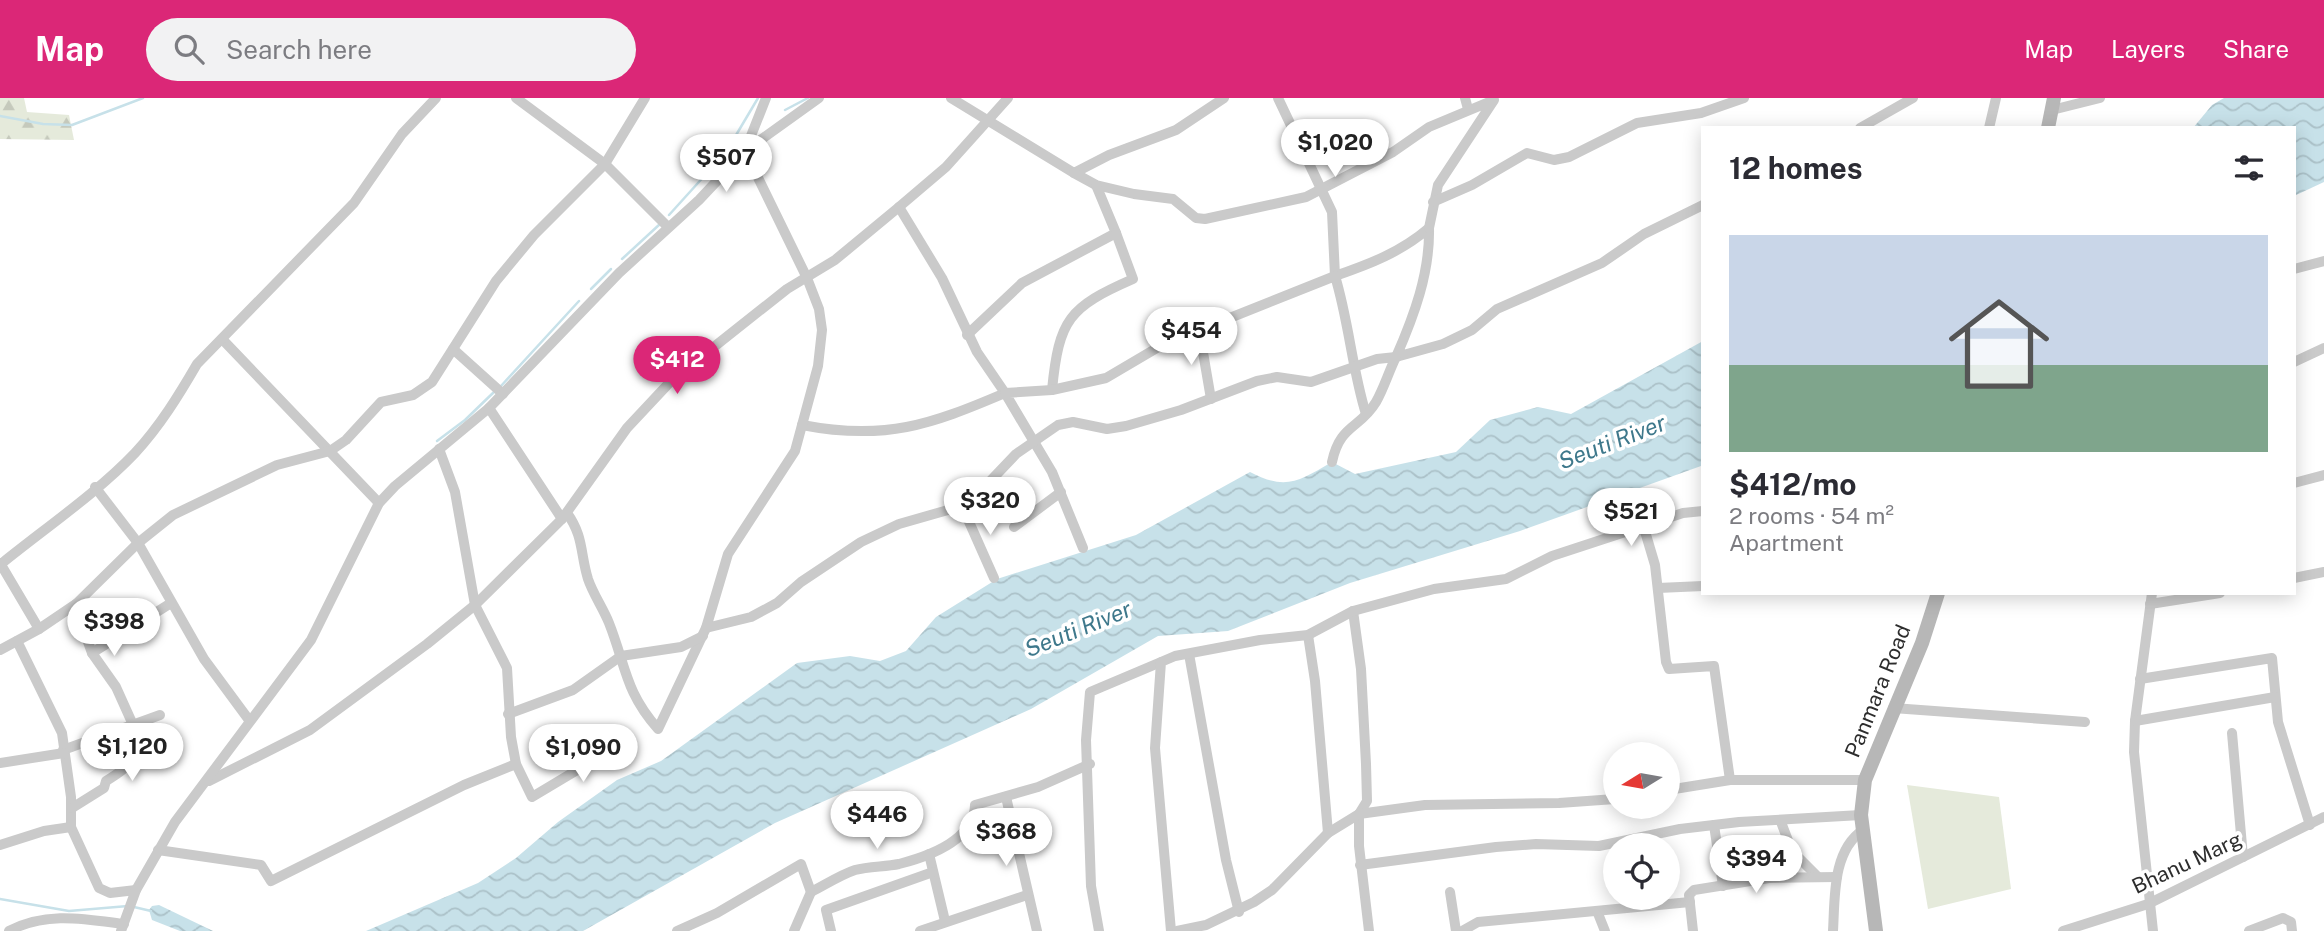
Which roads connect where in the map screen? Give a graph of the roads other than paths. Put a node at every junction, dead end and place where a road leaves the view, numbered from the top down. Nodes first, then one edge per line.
1 (436, 98) edge
2 (516, 98) edge
3 (645, 98) edge
4 (766, 98) edge
5 (819, 98) edge
6 (951, 98) edge
7 (1008, 98) edge
8 (1224, 98) edge
9 (1278, 98) edge
10 (1465, 98) edge
11 (1744, 98) edge
12 (1913, 98) edge
13 (1996, 98) edge
14 (2100, 98) edge
15 (1495, 99) edge
16 (2053, 104) edge
17 (1468, 109) junction
18 (988, 120) junction
19 (1864, 126) edge
20 (1989, 126) edge
21 (2048, 126) edge
22 (745, 151) junction
23 (605, 164) junction
24 (1074, 173) junction
25 (1096, 185) junction
26 (1323, 190) junction
27 (1433, 202) junction
28 (1701, 206) edge
29 (899, 207) junction
30 (668, 227) junction
31 (1429, 228) junction
32 (1116, 233) junction
33 (2324, 261) edge
34 (2296, 268) edge
35 (1335, 276) junction
36 (807, 278) junction
37 (1199, 329) junction
38 (967, 335) junction
39 (222, 339) junction
40 (2324, 348) edge
41 (453, 349) junction
42 (1396, 356) junction
43 (2296, 361) edge
44 (1353, 367) junction
45 (1052, 390) junction
46 (1005, 393) junction
47 (503, 394) junction
48 (1211, 398) junction
49 (489, 408) junction
50 (1366, 414) junction
51 (802, 425) junction
52 (1034, 440) junction
53 (439, 449) junction
54 (330, 451) junction
55 (1332, 462) dead end
56 (2324, 475) edge
57 (2296, 482) edge
58 (95, 487) junction
59 (1061, 492) junction
60 (379, 503) junction
61 (962, 506) junction
62 (1701, 511) edge
63 (565, 516) junction
64 (1014, 527) dead end
65 (1644, 528) junction
66 (138, 543) junction
67 (1083, 548) dead end
68 (0, 563) edge
69 (2324, 572) edge
70 (994, 578) dead end
71 (2296, 578) edge
72 (1701, 586) edge
73 (1658, 588) junction
74 (1933, 595) edge
75 (2197, 595) edge
76 (2151, 599) edge
77 (171, 603) junction
78 (76, 604) junction
79 (475, 605) junction
80 (1353, 611) junction
81 (39, 629) junction
82 (705, 632) junction
83 (1308, 635) junction
84 (18, 641) junction
85 (0, 650) edge
86 (92, 653) junction
87 (1189, 654) junction
88 (621, 656) junction
89 (1161, 662) junction
90 (2140, 679) junction
91 (2275, 697) junction
92 (1893, 708) junction
93 (508, 714) junction
94 (160, 715) dead end
95 (249, 720) junction
96 (2135, 721) junction
97 (2085, 722) dead end
98 (130, 728) junction
99 (2232, 733) dead end
100 (619, 745) dead end
101 (64, 751) junction
102 (0, 763) edge
103 (516, 764) junction
104 (1090, 764) junction
105 (1730, 780) junction
106 (1865, 780) junction
107 (200, 787) junction
108 (1680, 788) edge
109 (1006, 797) junction
110 (1603, 800) edge
111 (72, 808) junction
112 (1359, 814) junction
113 (1861, 815) junction
114 (2324, 817) edge
115 (1781, 822) junction
116 (1714, 825) junction
117 (2310, 825) junction
118 (71, 827) junction
119 (1863, 830) junction
120 (1328, 833) junction
121 (0, 845) edge
122 (158, 850) junction
123 (929, 854) junction
124 (2243, 858) junction
125 (1360, 865) junction
126 (933, 872) junction
127 (1817, 876) junction
128 (1837, 877) junction
129 (1723, 886) junction
130 (811, 892) junction
131 (1450, 892) dead end
132 (135, 895) junction
133 (1027, 895) junction
134 (1690, 902) junction
135 (2148, 904) junction
136 (1597, 911) junction
137 (1239, 912) junction
138 (945, 921) junction
139 (122, 927) edge
140 (9, 931) edge
141 (677, 931) edge
142 (794, 931) edge
143 (831, 931) edge
144 (919, 931) edge
145 (1037, 931) edge
146 (1099, 931) edge
147 (1171, 931) edge
148 (1177, 931) edge
149 (1369, 931) edge
150 (1457, 931) edge
151 (1462, 931) edge
152 (1605, 931) edge
153 (1693, 931) edge
154 (1833, 931) edge
155 (1876, 931) edge
156 (2063, 931) edge
157 (2153, 931) edge
158 (2249, 931) edge
159 (2292, 931) edge

1 - 39 street
2 - 23 street
3 - 23 street
4 - 22 street
5 - 22 street
6 - 18 street
7 - 18 street
8 - 24 street
9 - 26 street
10 - 17 street
11 - 27 street
12 - 19 street
13 - 20 street
14 - 16 street
15 - 17 street
15 - 27 street
16 - 21 street
17 - 26 street
18 - 24 street
18 - 29 street
22 - 30 street
22 - 36 street
23 - 30 street
23 - 41 street
24 - 25 street
25 - 26 street
25 - 32 street
26 - 35 street
27 - 31 street
28 - 42 street
29 - 36 street
29 - 38 street
30 - 47 street
31 - 35 street
31 - 42 street
32 - 38 street
32 - 45 street
33 - 34 street
35 - 37 street
35 - 44 street
36 - 51 street
36 - 63 street
37 - 45 street
37 - 48 street
38 - 46 street
39 - 54 street
39 - 58 street
40 - 43 street
41 - 47 street
41 - 54 street
42 - 44 street
42 - 50 street
44 - 48 street
44 - 50 street
45 - 46 street
46 - 51 street
46 - 52 street
47 - 49 street
48 - 52 street
49 - 53 street
49 - 63 street
50 - 55 street
51 - 82 street
52 - 59 street
52 - 61 street
53 - 60 street
53 - 79 street
54 - 60 street
54 - 66 street
56 - 57 street
58 - 66 street
58 - 68 street
59 - 64 street
59 - 67 street
60 - 95 street
61 - 70 street
61 - 82 street
62 - 65 street
63 - 79 street
63 - 88 street
65 - 73 street
65 - 80 street
66 - 77 street
66 - 78 street
68 - 81 street
69 - 71 street
72 - 73 street
73 - 105 street
74 - 92 street, Panmara Road
75 - 76 street
76 - 90 street
77 - 86 street
77 - 95 street
78 - 81 street
78 - 86 street
79 - 93 street
79 - 107 street
80 - 83 street
80 - 112 street
81 - 84 street
82 - 88 street
82 - 88 street
83 - 87 street
83 - 120 street
84 - 85 street
84 - 101 street
86 - 98 street
87 - 89 street
87 - 137 street
88 - 93 street
89 - 104 street
89 - 147 street
90 - 91 street
90 - 96 street
91 - 96 street
91 - 117 street
92 - 97 street
92 - 106 street, Panmara Road
93 - 103 street
94 - 98 street
95 - 107 street
96 - 135 street
98 - 101 street
98 - 111 street
99 - 124 street
100 - 103 street
101 - 102 street
101 - 111 street
103 - 122 street
104 - 109 street
104 - 146 street
105 - 106 street
105 - 108 street
106 - 113 street, Panmara Road
107 - 122 street
109 - 123 street
109 - 133 street
110 - 112 street
111 - 118 street
112 - 120 street
112 - 125 street
113 - 115 street
113 - 119 street, Panmara Road
114 - 117 street, Bhanu Marg
115 - 116 street
115 - 127 street
116 - 125 street
116 - 129 street
117 - 124 street, Bhanu Marg
118 - 121 street
118 - 132 street
119 - 128 street
119 - 155 street, Panmara Road
120 - 137 street
122 - 132 street
123 - 126 street
123 - 130 street
124 - 135 street, Bhanu Marg
125 - 149 street
126 - 138 street
126 - 143 street
127 - 128 street
127 - 129 street
128 - 154 street
129 - 134 street
130 - 141 street
130 - 142 street
131 - 150 street
132 - 139 street
133 - 138 street
133 - 145 street
134 - 136 street
134 - 153 street
135 - 156 street, Bhanu Marg
135 - 157 street
136 - 151 street
136 - 152 street
137 - 148 street
138 - 144 street
139 - 140 street
158 - 159 street

